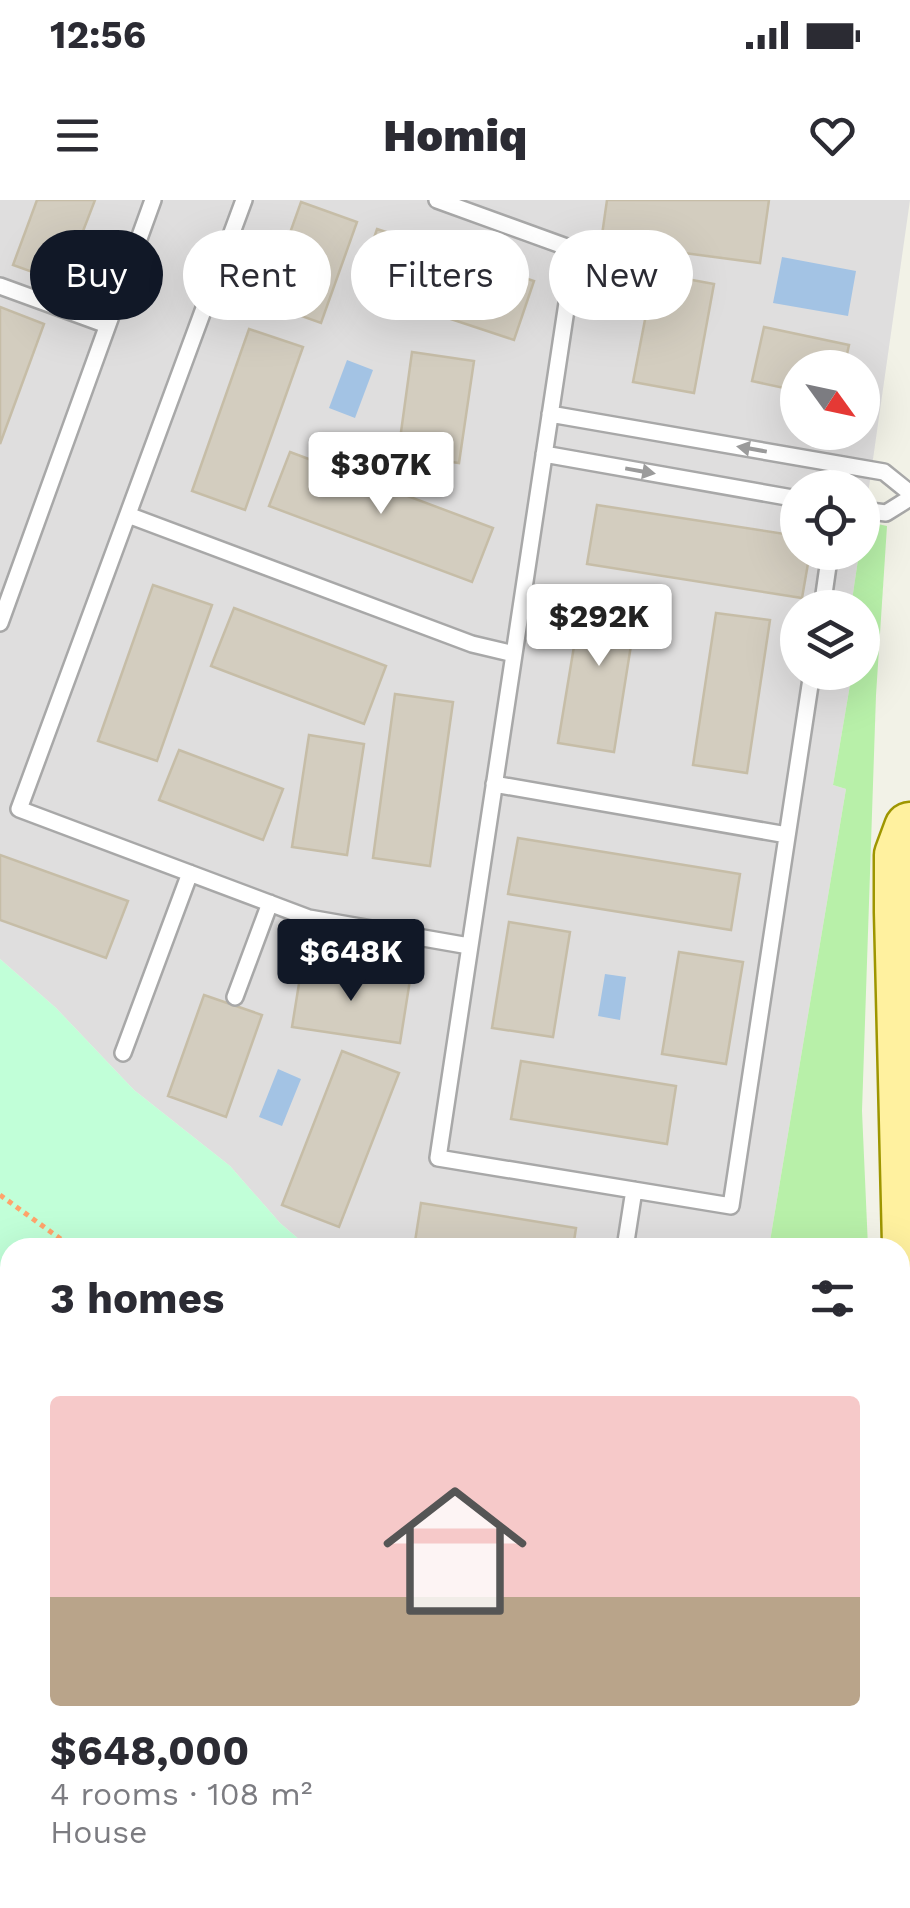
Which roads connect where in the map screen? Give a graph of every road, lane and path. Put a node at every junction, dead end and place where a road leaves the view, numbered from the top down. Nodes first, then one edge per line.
1 (153, 200) edge
2 (244, 200) edge
3 (437, 200) edge
4 (0, 286) edge
5 (107, 325) junction
6 (550, 414) junction
7 (544, 454) junction
8 (842, 465) junction
9 (842, 470) edge
10 (910, 495) edge
11 (780, 497) edge
12 (880, 512) edge
13 (128, 515) junction
14 (0, 623) edge
15 (514, 654) junction
16 (809, 690) edge
17 (494, 784) junction
18 (910, 828) edge
19 (787, 834) junction
20 (190, 873) junction
21 (270, 903) junction
22 (468, 946) junction
23 (235, 997) dead end
24 (123, 1053) dead end
25 (634, 1190) junction
26 (0, 1194) edge
27 (59, 1238) edge
28 (627, 1238) edge
29 (907, 1238) edge

1 - 5 lane
2 - 13 lane
3 - 6 lane
4 - 5 lane
5 - 14 lane
6 - 7 lane
8 -> 6 lane
7 -> 11 lane
7 - 15 lane
8 - 9 lane
8 - 10 lane
10 - 12 lane
13 - 15 lane
13 - 20 lane
15 - 17 lane
16 - 19 lane
17 - 19 lane
17 - 22 lane
18 - 29 main road
19 - 25 lane
20 - 21 lane
20 - 24 lane
21 - 22 lane
21 - 23 lane
22 - 25 lane
25 - 28 lane
26 - 27 path

